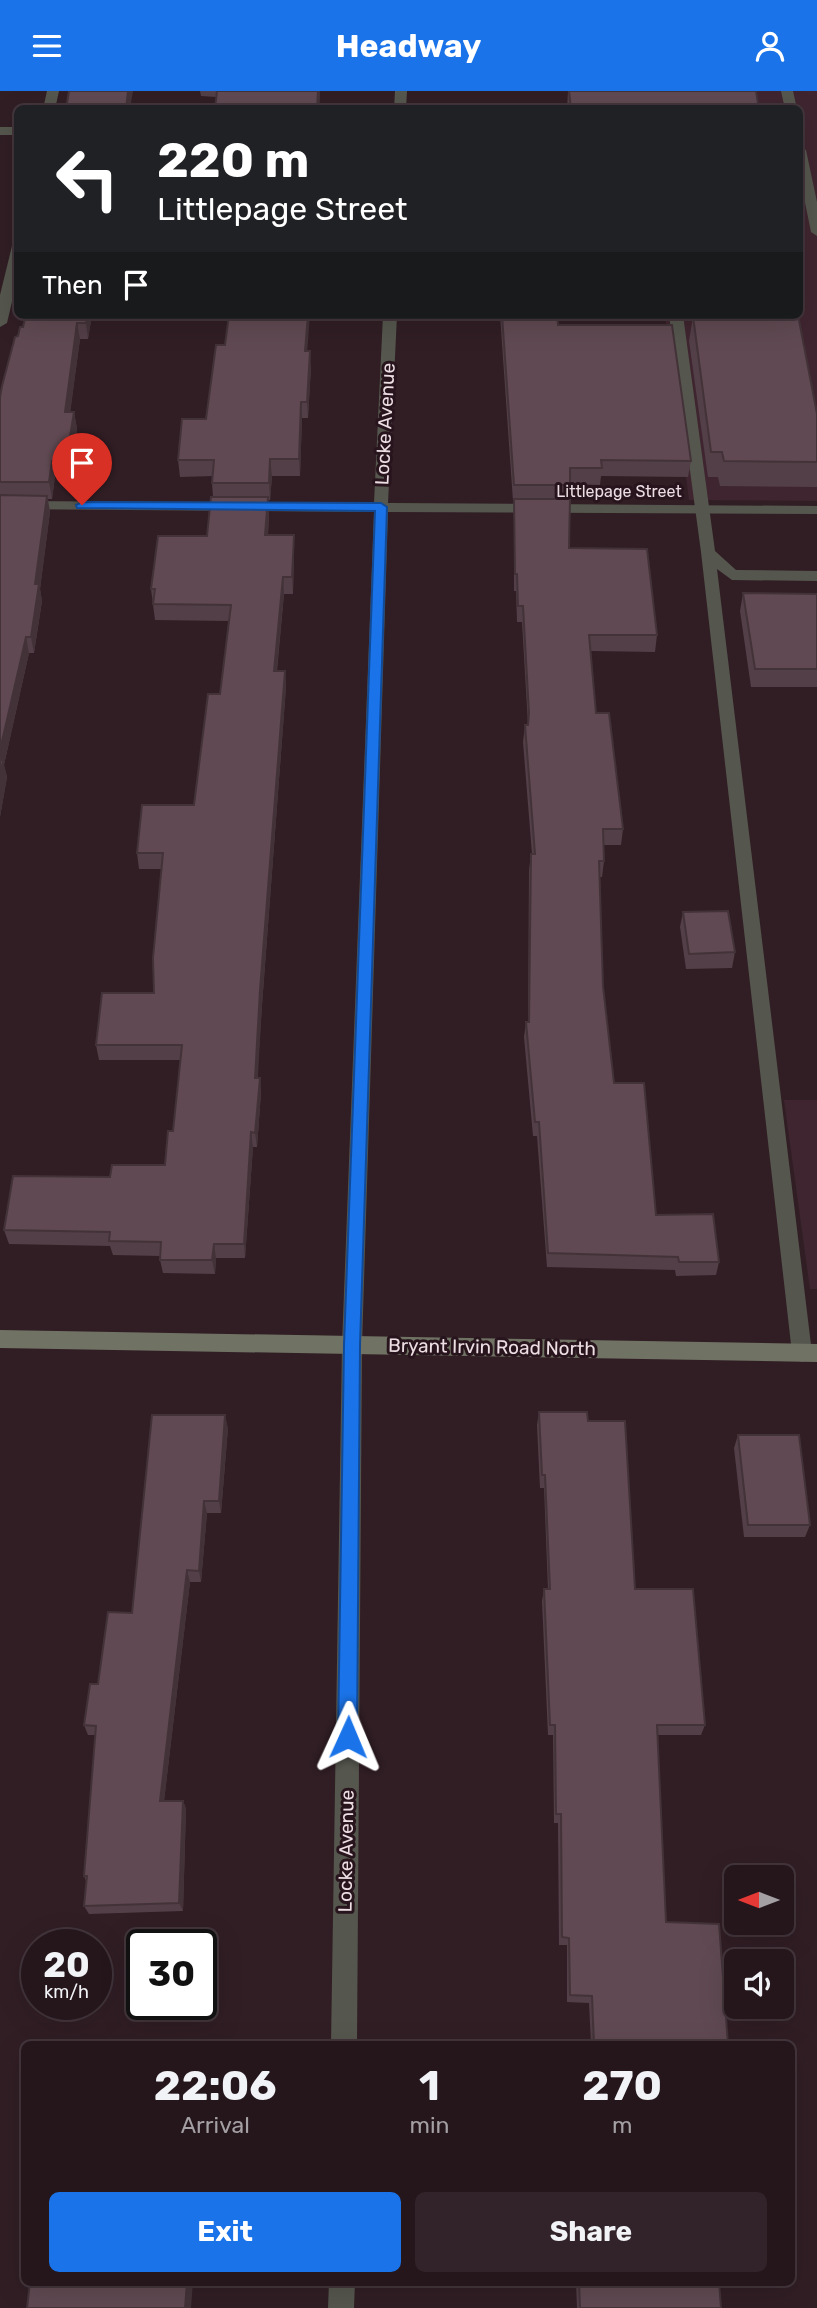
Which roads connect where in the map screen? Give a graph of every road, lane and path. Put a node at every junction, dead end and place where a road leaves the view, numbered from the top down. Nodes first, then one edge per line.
1 (803, 165) edge
2 (817, 232) edge
3 (14, 261) edge
4 (3, 298) edge
5 (390, 319) edge
6 (677, 319) edge
7 (0, 323) edge
8 (0, 505) edge
9 (381, 507) junction
10 (702, 509) junction
11 (817, 510) edge
12 (708, 552) junction
13 (817, 576) edge
14 (0, 1339) edge
15 (352, 1345) junction
16 (810, 1353) edge
17 (344, 2041) edge
18 (342, 2286) edge
19 (341, 2308) edge

1 - 2 street
3 - 4 street
4 - 7 street
5 - 9 street, Locke Avenue
6 - 10 street
8 - 9 street, Littlepage Street
9 - 10 street, Littlepage Street
9 - 15 street, Locke Avenue
10 - 11 street, Littlepage Street
10 - 12 street
12 - 13 street
12 - 16 street
14 - 15 main road, Bryant Irvin Road North
15 - 16 main road, Bryant Irvin Road North
15 - 17 street, Locke Avenue
18 - 19 street

